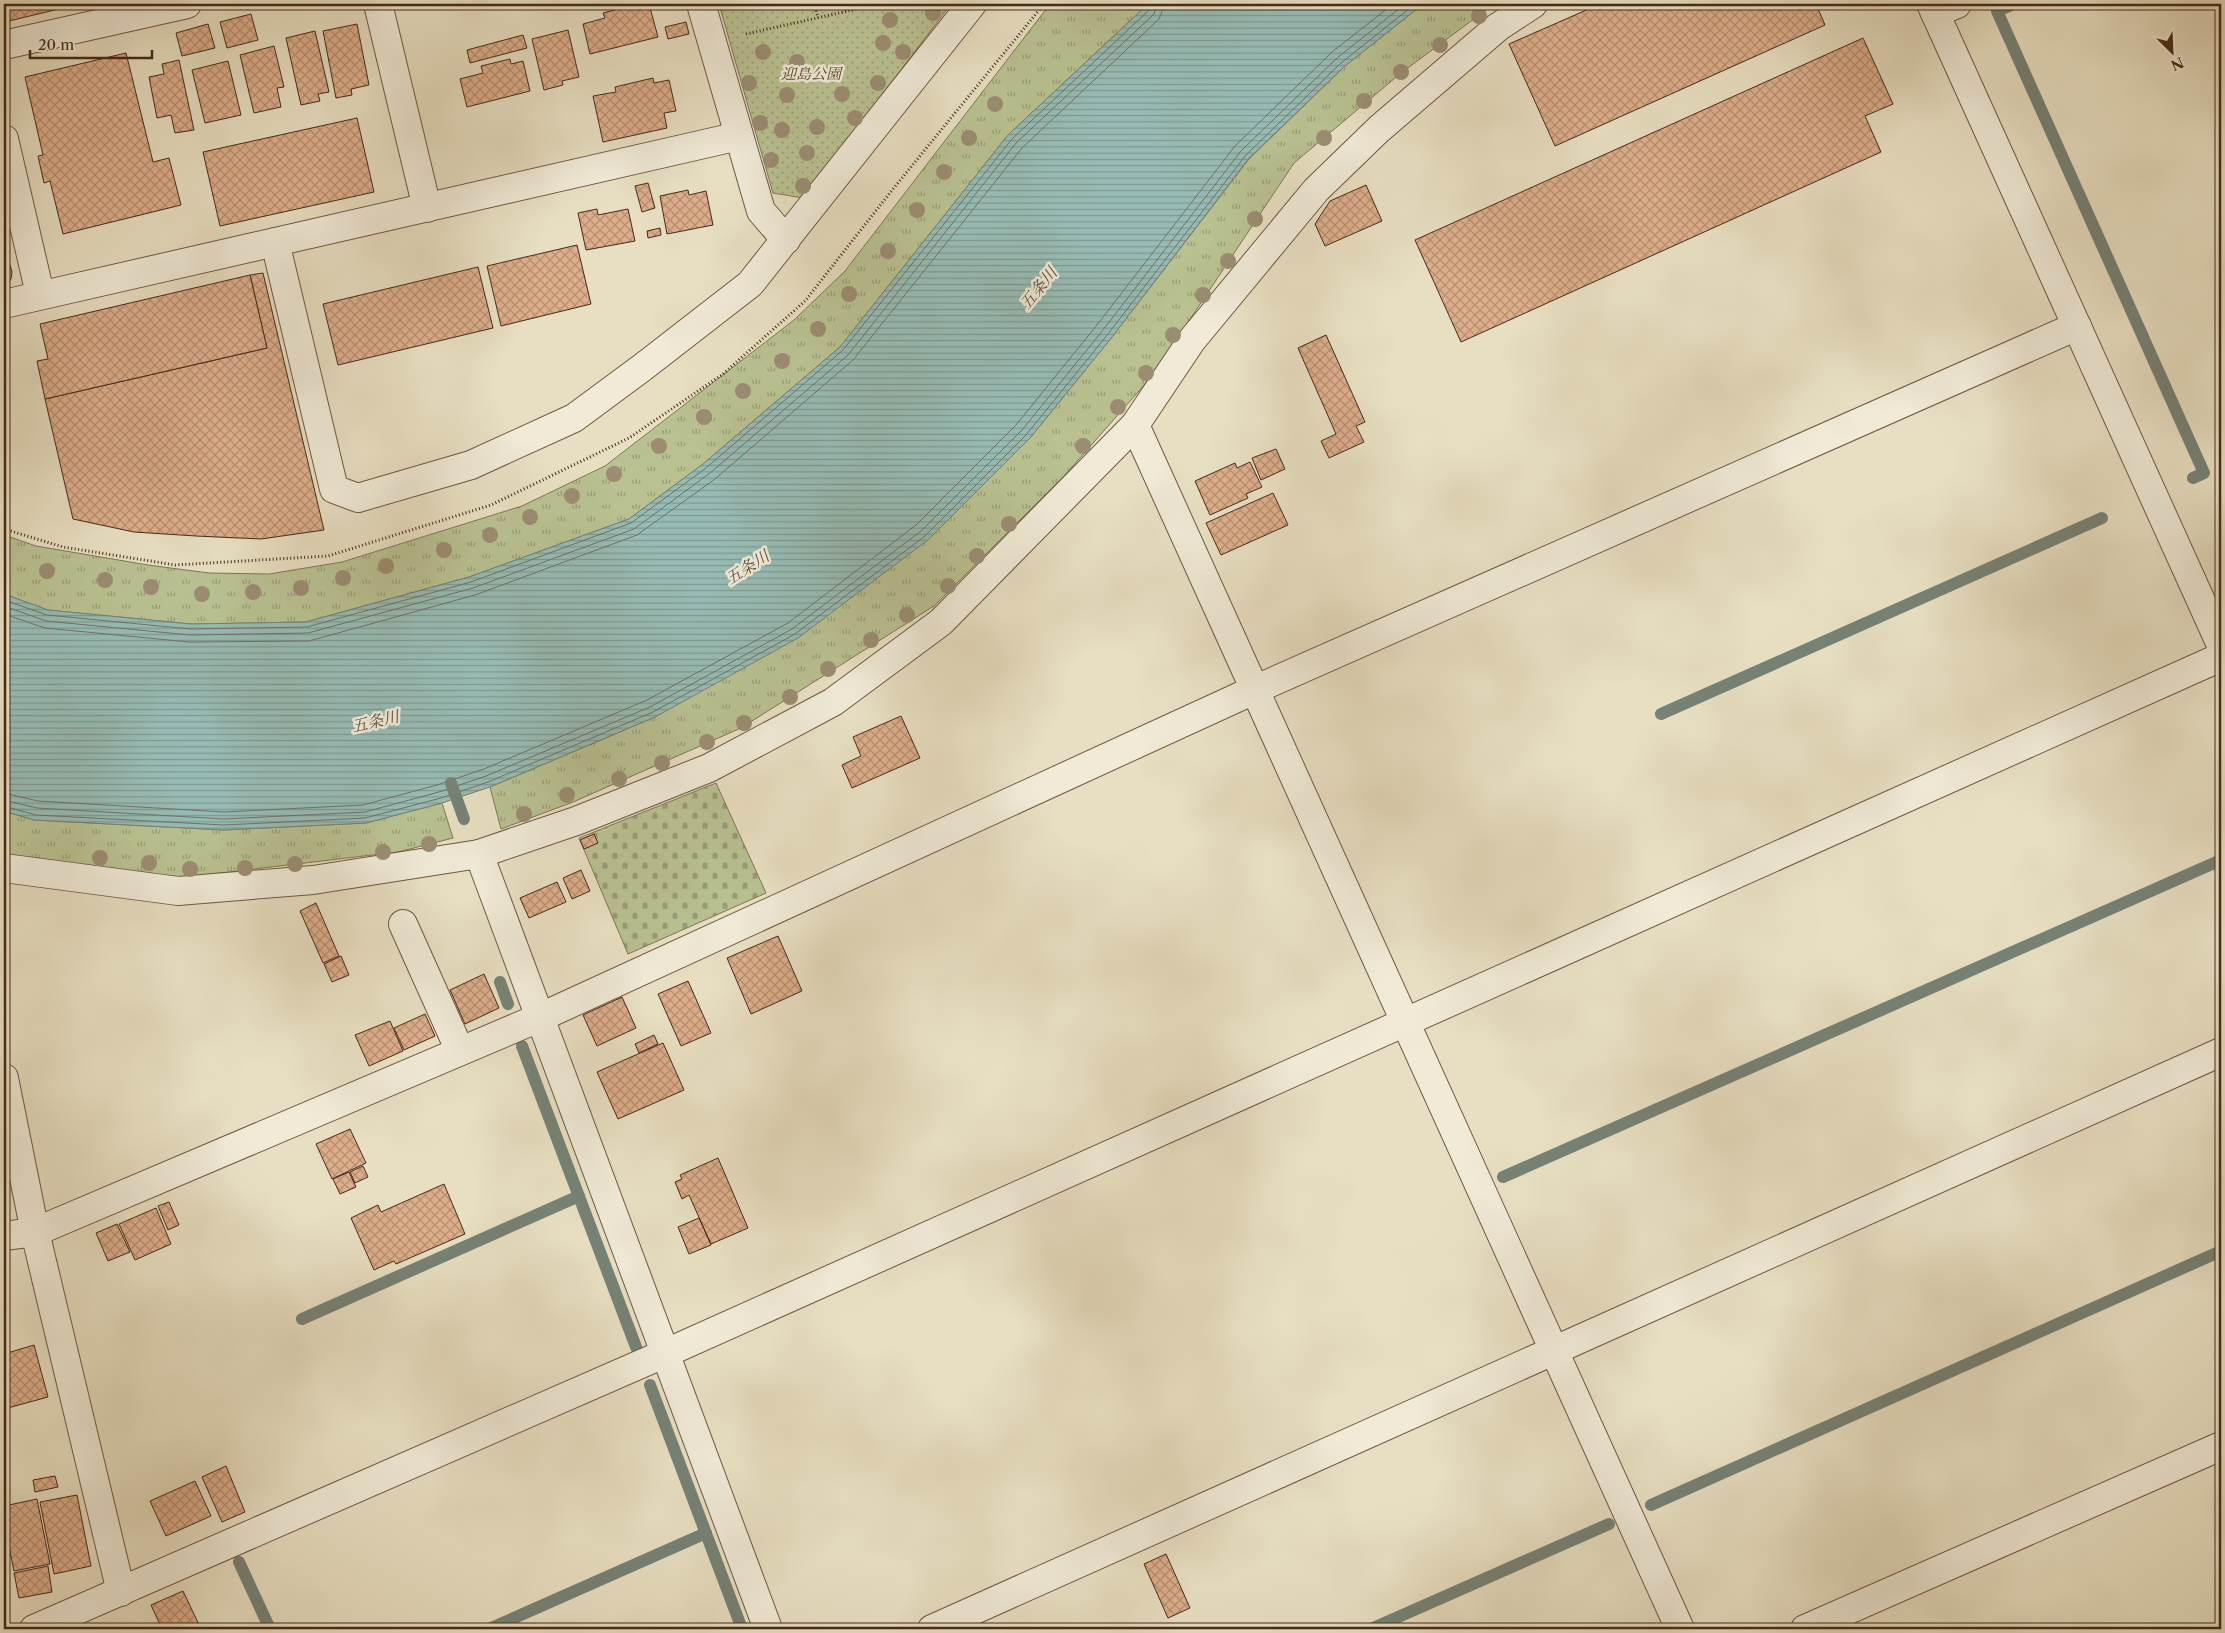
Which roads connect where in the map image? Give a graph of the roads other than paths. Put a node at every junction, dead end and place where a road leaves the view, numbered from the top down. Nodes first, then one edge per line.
1 (187, 4) edge
2 (378, 4) edge
3 (701, 4) edge
4 (972, 4) edge
5 (1533, 4) edge
6 (1941, 7) edge
7 (4, 45) edge
8 (739, 136) junction
9 (4, 139) edge
10 (427, 208) junction
11 (786, 240) junction
12 (275, 242) junction
13 (40, 294) junction
14 (4, 304) edge
15 (2077, 326) junction
16 (1135, 425) junction
17 (2221, 645) edge
18 (2221, 657) edge
19 (1254, 690) junction
20 (479, 854) junction
21 (4, 868) edge
22 (403, 924) dead end
23 (541, 1017) junction
24 (1404, 1021) junction
25 (460, 1051) junction
26 (2221, 1052) edge
27 (4, 1078) edge
28 (34, 1232) junction
29 (4, 1236) edge
30 (1553, 1350) junction
31 (666, 1353) junction
32 (2221, 1446) edge
33 (121, 1592) junction
34 (34, 1629) edge
35 (768, 1629) edge
36 (932, 1629) edge
37 (1680, 1629) edge
38 (1805, 1629) edge

1 - 7 street
2 - 10 street
3 - 8 street
4 - 11 street
5 - 16 street
6 - 15 street
8 - 10 street
8 - 11 street
9 - 13 street
10 - 12 street
11 - 12 street
12 - 13 street
13 - 14 street
15 - 17 street
15 - 19 street
16 - 19 street
16 - 20 street
18 - 24 street
19 - 23 street
19 - 24 street
20 - 21 street
20 - 23 street
22 - 25 street
23 - 25 street
23 - 31 street
24 - 30 street
24 - 31 street
25 - 28 street
26 - 30 street
27 - 28 street
28 - 29 street
28 - 33 street
30 - 36 street
30 - 37 street
31 - 33 street
31 - 35 street
32 - 38 street
33 - 34 street

